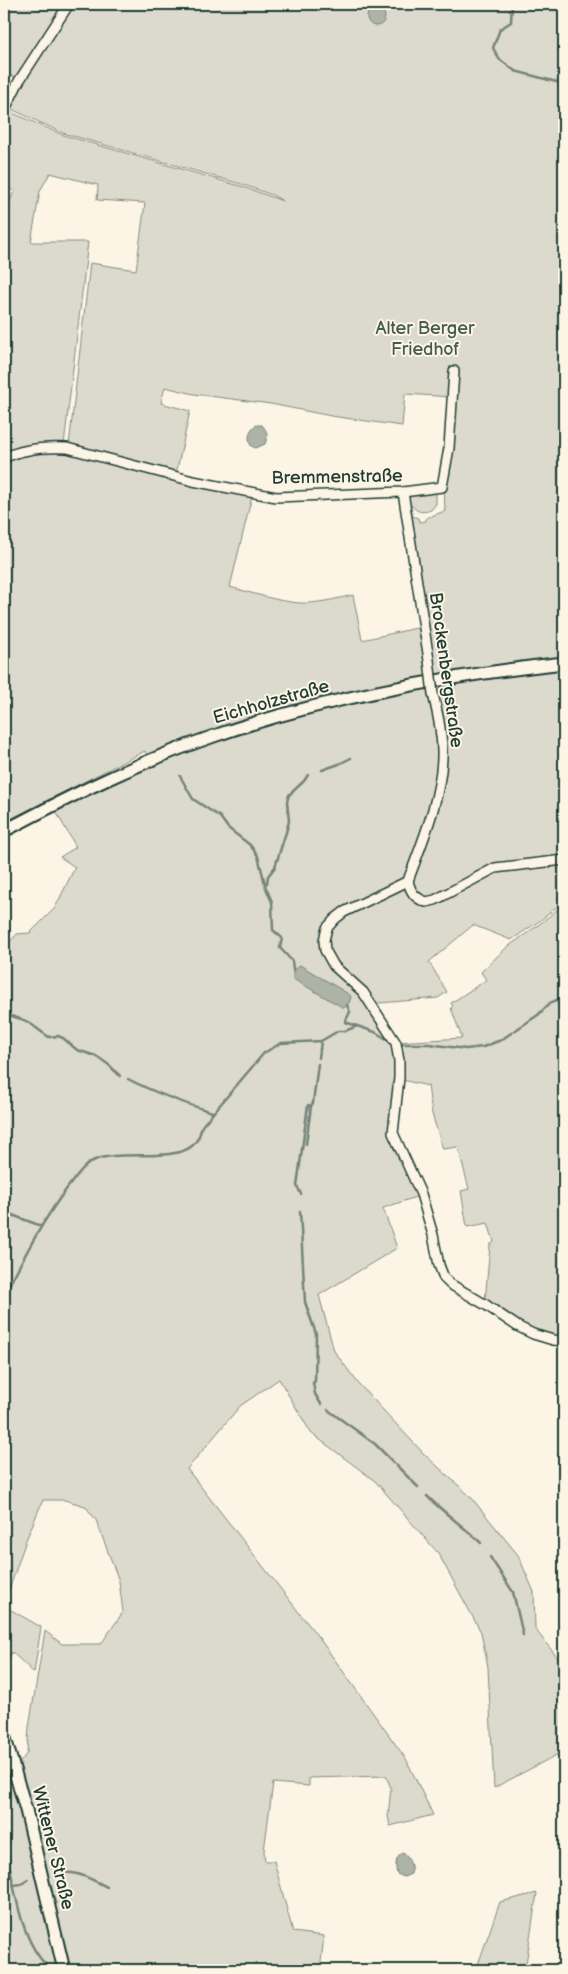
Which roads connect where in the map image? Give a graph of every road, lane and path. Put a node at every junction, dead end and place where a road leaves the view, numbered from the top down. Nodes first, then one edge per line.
1 (69, 4) edge
2 (4, 111) edge
3 (454, 371) dead end
4 (4, 458) edge
5 (403, 492) junction
6 (564, 663) edge
7 (4, 831) edge
8 (564, 860) edge
9 (408, 881) junction
10 (564, 1341) edge
11 (4, 1735) edge
12 (64, 1970) edge

1 - 2 street
3 - 5 street, Bremmenstraße
4 - 5 street, Bremmenstraße
5 - 9 street, Brockenbergstraße, bridge
6 - 7 main road, Eichholzstraße
8 - 9 street
9 - 10 street
11 - 12 main road, Wittener Straße

